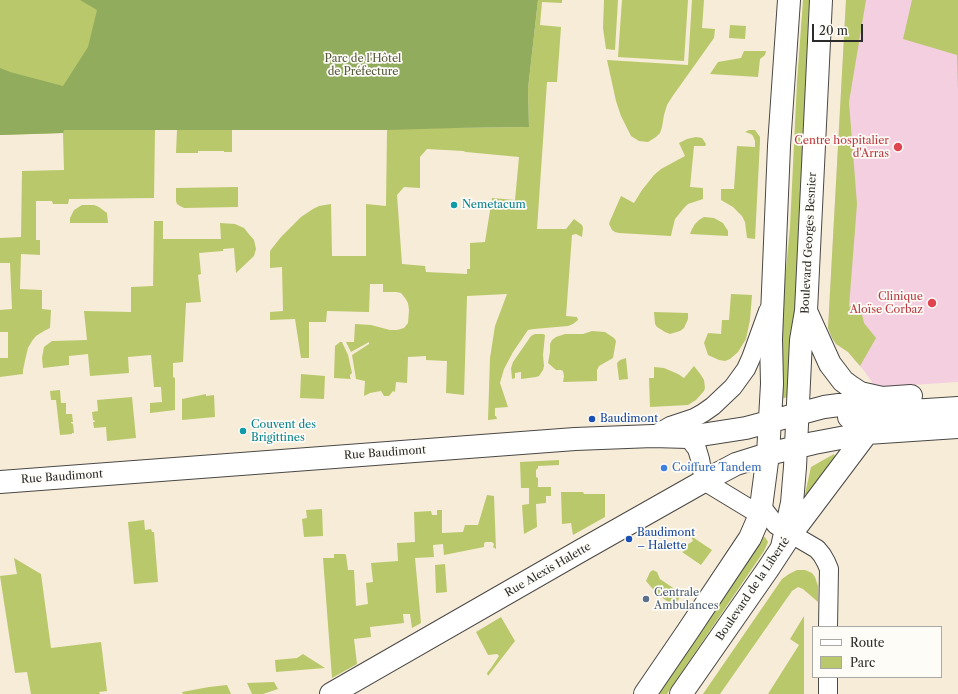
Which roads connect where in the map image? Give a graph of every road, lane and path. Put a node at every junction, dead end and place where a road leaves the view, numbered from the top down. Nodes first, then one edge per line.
1 (789, 0) edge
2 (821, 0) edge
3 (773, 299) junction
4 (806, 312) junction
5 (958, 394) edge
6 (958, 408) edge
7 (798, 420) junction
8 (770, 422) junction
9 (865, 423) junction
10 (958, 427) edge
11 (653, 436) junction
12 (688, 437) junction
13 (796, 448) junction
14 (768, 454) junction
15 (704, 481) junction
16 (0, 482) edge
17 (760, 511) junction
18 (786, 537) junction
19 (828, 626) edge
20 (828, 678) edge
21 (331, 694) edge
22 (645, 694) edge
23 (681, 694) edge
24 (828, 694) edge

1 - 3 main road
2 - 4 main road, Boulevard Georges Besnier
3 - 8 main road
3 - 11 street
4 - 5 main road
4 - 7 main road, Boulevard Georges Besnier
6 - 9 main road
7 - 8 main road, Rue Baudimont
7 - 9 main road, Rue Baudimont
7 - 13 main road, Boulevard Georges Besnier
7 - 14 main road
8 - 12 main road, Rue Baudimont
8 - 14 main road
9 - 10 main road
9 - 13 main road, Rue Alexis Halette
9 - 18 main road, Boulevard de la Liberté
11 - 12 main road, Rue Baudimont
11 - 16 main road, Rue Baudimont
12 - 15 street
13 - 14 main road, Rue Alexis Halette
13 - 18 main road, Boulevard Georges Besnier
14 - 15 main road, Rue Alexis Halette
14 - 17 main road
15 - 17 street
15 - 21 main road, Rue Alexis Halette
17 - 18 street
17 - 22 main road
18 - 19 street
18 - 23 main road, Boulevard de la Liberté
20 - 24 street

